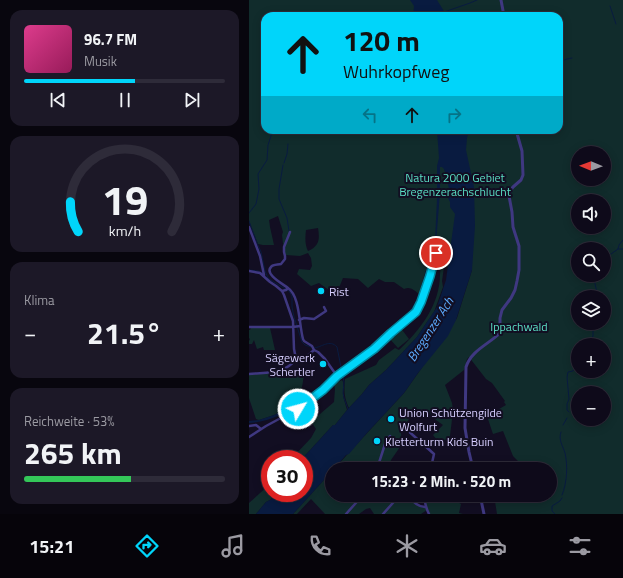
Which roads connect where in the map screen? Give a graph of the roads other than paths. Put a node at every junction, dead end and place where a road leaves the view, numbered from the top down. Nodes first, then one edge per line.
1 (501, 0) edge
2 (503, 12) edge
3 (517, 134) edge
4 (249, 227) edge
5 (289, 232) dead end
6 (436, 253) dead end
7 (249, 271) edge
8 (264, 276) junction
9 (287, 289) junction
10 (282, 291) junction
11 (324, 307) dead end
12 (299, 320) junction
13 (299, 326) junction
14 (249, 327) edge
15 (294, 327) junction
16 (313, 349) junction
17 (296, 359) junction
18 (249, 374) edge
19 (337, 376) junction
20 (249, 426) edge
21 (405, 428) dead end
22 (261, 429) junction
23 (390, 436) dead end
24 (249, 437) edge
25 (379, 462) edge
26 (432, 462) edge
27 (471, 462) edge
28 (357, 502) edge
29 (394, 502) edge
30 (415, 502) edge
31 (424, 502) edge
32 (481, 502) edge
33 (425, 507) junction
34 (346, 514) edge
35 (383, 514) edge
36 (429, 514) edge
37 (483, 514) edge

1 - 2 street
3 - 27 street
4 - 8 street
5 - 9 street
6 - 19 street
7 - 8 street
8 - 10 street
9 - 10 street
9 - 12 street
10 - 15 street
11 - 12 street
12 - 13 street
13 - 15 street
13 - 16 street
14 - 15 street
15 - 17 street
16 - 17 street
16 - 19 street
17 - 18 street
19 - 22 street
20 - 22 street
21 - 26 street
22 - 24 street
23 - 25 street
28 - 34 street
29 - 35 street
30 - 33 street
31 - 33 street
32 - 37 street
33 - 36 street

